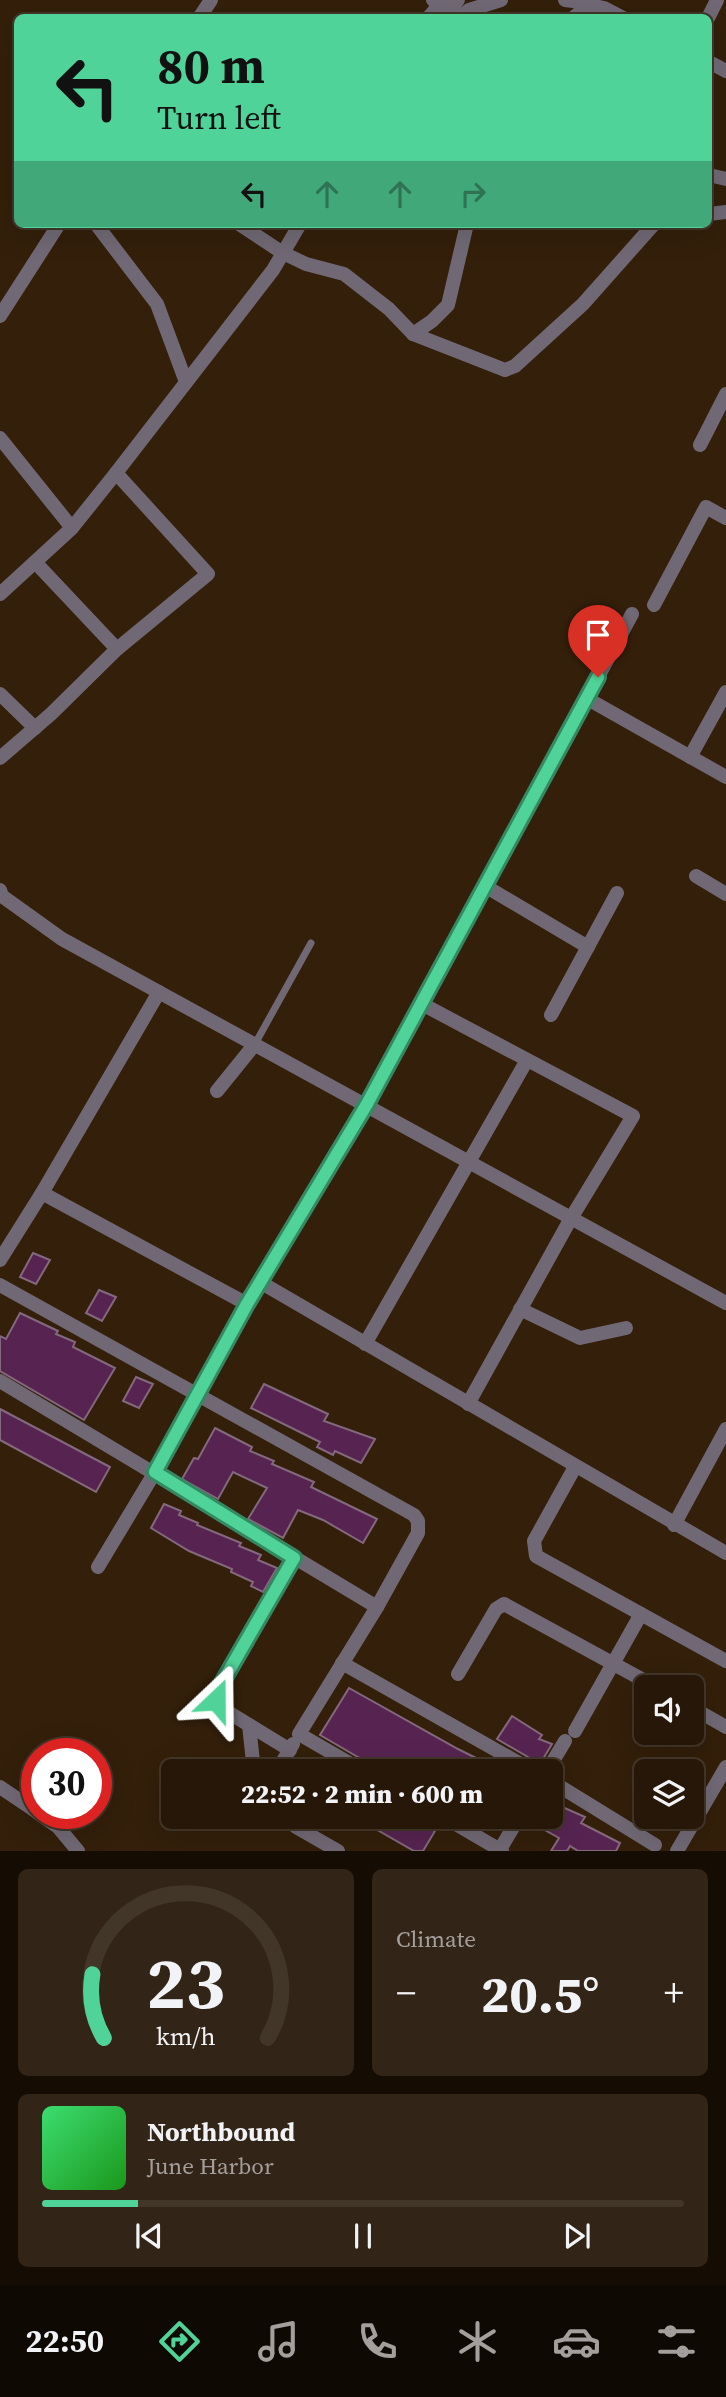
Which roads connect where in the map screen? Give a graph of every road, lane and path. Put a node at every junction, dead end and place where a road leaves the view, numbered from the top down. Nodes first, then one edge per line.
1 (433, 0) edge
2 (501, 0) edge
3 (565, 0) edge
4 (591, 3) edge
5 (458, 12) edge
6 (432, 14) edge
7 (615, 14) edge
8 (56, 228) edge
9 (99, 228) edge
10 (245, 228) edge
11 (298, 228) edge
12 (466, 228) edge
13 (650, 228) edge
14 (283, 253) junction
15 (0, 316) edge
16 (413, 334) junction
17 (186, 382) junction
18 (726, 394) edge
19 (0, 438) edge
20 (701, 445) dead end
21 (116, 473) junction
22 (726, 518) edge
23 (72, 528) junction
24 (36, 562) junction
25 (0, 594) edge
26 (654, 605) dead end
27 (632, 614) dead end
28 (117, 649) junction
29 (726, 692) edge
30 (0, 694) edge
31 (586, 698) junction
32 (35, 728) junction
33 (690, 757) junction
34 (0, 758) edge
35 (726, 777) edge
36 (696, 876) dead end
37 (485, 886) junction
38 (0, 890) edge
39 (618, 893) dead end
40 (726, 894) edge
41 (312, 943) dead end
42 (588, 947) junction
43 (159, 992) junction
44 (422, 1004) junction
45 (551, 1016) dead end
46 (255, 1044) junction
47 (527, 1060) junction
48 (218, 1091) dead end
49 (367, 1104) junction
50 (467, 1162) junction
51 (42, 1193) junction
52 (570, 1220) junction
53 (0, 1260) edge
54 (260, 1282) junction
55 (0, 1285) edge
56 (726, 1303) edge
57 (247, 1304) junction
58 (520, 1309) junction
59 (626, 1328) dead end
60 (365, 1344) junction
61 (0, 1381) edge
62 (198, 1393) junction
63 (468, 1404) junction
64 (726, 1429) edge
65 (575, 1466) junction
66 (155, 1472) junction
67 (674, 1525) junction
68 (726, 1553) edge
69 (294, 1558) junction
70 (98, 1567) dead end
71 (377, 1607) junction
72 (641, 1614) junction
73 (726, 1661) edge
74 (342, 1663) junction
75 (614, 1663) junction
76 (458, 1674) dead end
77 (635, 1675) edge
78 (704, 1714) edge
79 (249, 1725) junction
80 (726, 1727) edge
81 (299, 1734) junction
82 (290, 1750) junction
83 (253, 1759) edge
84 (284, 1759) edge
85 (342, 1759) edge
86 (512, 1759) edge
87 (555, 1759) edge
88 (726, 1768) edge
89 (0, 1787) edge
90 (563, 1789) edge
91 (21, 1802) edge
92 (60, 1829) edge
93 (301, 1829) edge
94 (464, 1829) edge
95 (513, 1829) edge
96 (655, 1845) dead end
97 (78, 1851) edge
98 (338, 1851) edge
99 (500, 1851) edge
100 (677, 1851) edge

1 - 5 street
2 - 5 street
3 - 4 street
4 - 7 street
5 - 6 street
8 - 15 street
9 - 17 street
10 - 14 street
11 - 14 street
12 - 16 street
13 - 16 street
14 - 16 street
14 - 17 street
17 - 21 street
18 - 20 street
19 - 23 street
21 - 23 street
21 - 28 street
22 - 26 street
23 - 24 street
24 - 25 street
24 - 28 street
27 - 31 street
28 - 32 street
29 - 33 street
30 - 32 street
31 - 33 street
31 - 37 street
32 - 34 street
33 - 35 street
36 - 40 street
37 - 42 street
37 - 44 street
38 - 43 street
39 - 42 street
41 - 46 lane
42 - 45 street
43 - 46 street
43 - 51 street
44 - 47 street
44 - 49 street
46 - 48 street
46 - 49 street
47 - 50 street
47 - 52 street
49 - 50 street
49 - 54 street
50 - 52 street
50 - 60 street
51 - 53 street
51 - 57 street
52 - 56 street
52 - 58 street
54 - 57 street
54 - 60 street
55 - 62 street
57 - 62 street
58 - 59 street
58 - 63 street
60 - 63 street
61 - 66 street
62 - 66 street
62 - 71 street
63 - 65 street
64 - 67 street
65 - 67 street
65 - 72 street
66 - 69 street
66 - 70 street
67 - 68 street
69 - 71 street
69 - 79 street
71 - 74 street
72 - 73 street
72 - 75 street
74 - 81 street
74 - 86 street
75 - 76 street
75 - 77 street
75 - 87 street
78 - 80 street
79 - 82 street
79 - 83 street
81 - 82 street
81 - 85 street
82 - 84 street
88 - 100 street
89 - 91 street
90 - 96 street
92 - 97 street
93 - 98 street
94 - 99 street
95 - 99 street

